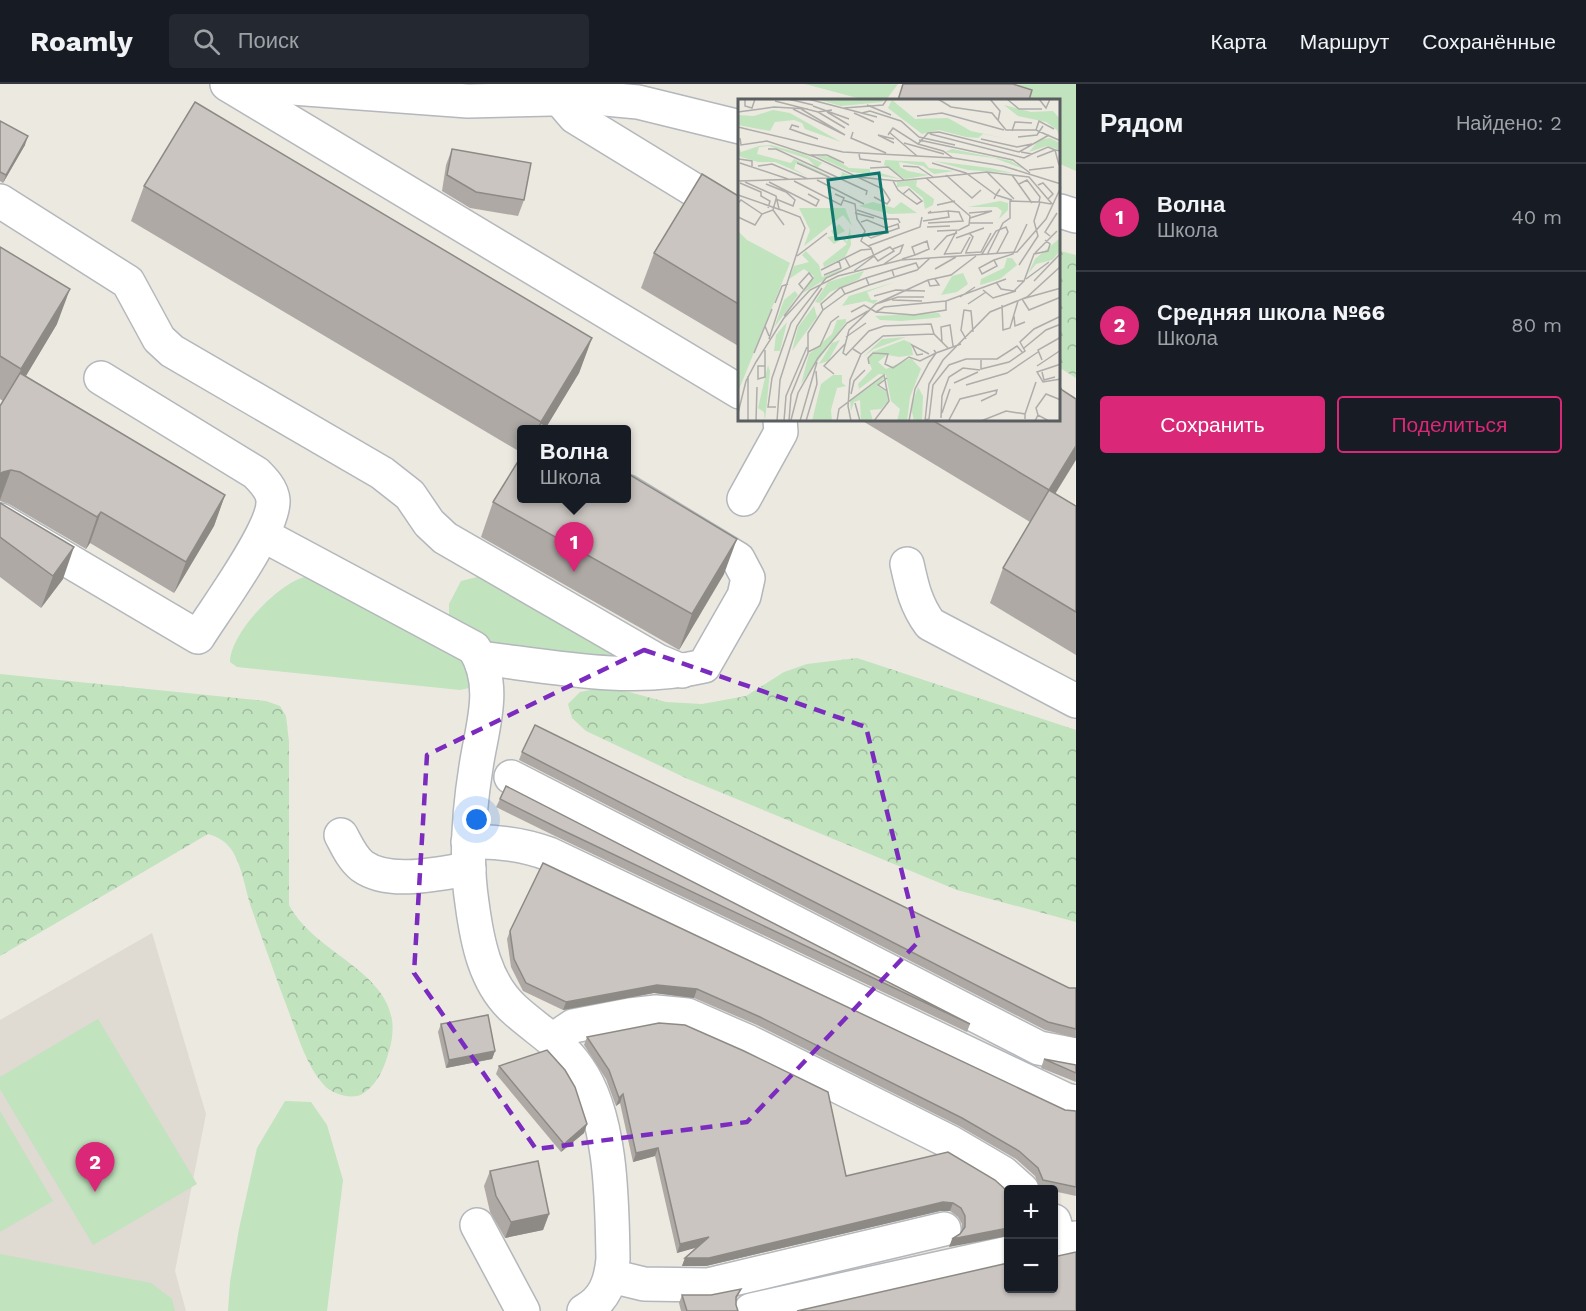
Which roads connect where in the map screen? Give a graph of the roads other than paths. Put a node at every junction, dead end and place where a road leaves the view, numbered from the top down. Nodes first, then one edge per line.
1 (229, 84) edge
2 (552, 91) edge
3 (738, 127) edge
4 (0, 201) edge
5 (1061, 212) edge
6 (1076, 216) edge
7 (738, 217) edge
8 (101, 378) dead end
9 (738, 391) edge
10 (780, 422) edge
11 (631, 493) edge
12 (744, 499) dead end
13 (0, 520) edge
14 (263, 534) junction
15 (907, 564) dead end
16 (481, 658) junction
17 (682, 671) junction
18 (1076, 701) edge
19 (511, 777) dead end
20 (341, 835) dead end
21 (469, 855) junction
22 (554, 1039) junction
23 (1076, 1055) edge
24 (1076, 1102) edge
25 (1016, 1185) edge
26 (477, 1225) dead end
27 (944, 1229) dead end
28 (1004, 1253) edge
29 (598, 1301) edge
30 (751, 1310) edge
31 (523, 1311) edge

1 - 2 street
1 - 9 street
2 - 3 street
2 - 7 street
4 - 17 street
5 - 6 street
8 - 14 street
10 - 12 street
11 - 17 street
13 - 14 street
14 - 16 street
15 - 18 street
16 - 17 street
16 - 21 street
19 - 23 street
20 - 21 street
21 - 22 street
21 - 24 street
22 - 25 street
22 - 29 street
26 - 31 street
27 - 29 street
28 - 30 street

